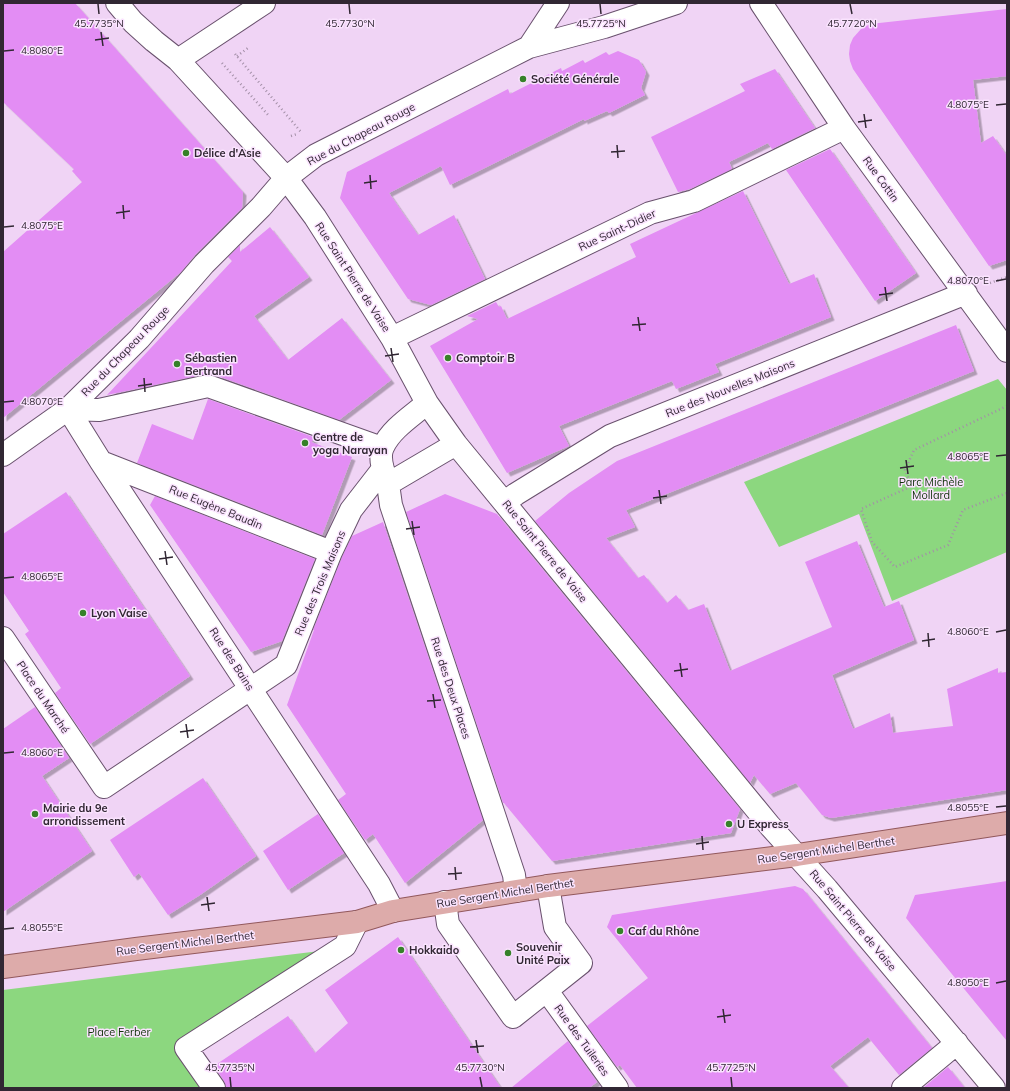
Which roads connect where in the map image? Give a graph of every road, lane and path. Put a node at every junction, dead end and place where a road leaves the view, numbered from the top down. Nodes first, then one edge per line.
1 (117, 3) edge
2 (264, 3) edge
3 (558, 3) edge
4 (676, 3) edge
5 (761, 3) edge
6 (250, 47) dead end
7 (529, 47) junction
8 (232, 53) dead end
9 (237, 56) junction
10 (178, 60) junction
11 (844, 128) junction
12 (305, 138) dead end
13 (286, 178) junction
14 (966, 293) junction
15 (392, 338) junction
16 (1007, 351) edge
17 (427, 403) junction
18 (1007, 406) edge
19 (68, 408) junction
20 (456, 444) junction
21 (382, 448) junction
22 (3, 455) edge
23 (101, 462) junction
24 (385, 477) junction
25 (1007, 492) edge
26 (505, 502) junction
27 (331, 552) junction
28 (3, 638) edge
29 (252, 688) junction
30 (1007, 823) edge
31 (797, 855) junction
32 (548, 886) junction
33 (516, 891) junction
34 (445, 902) junction
35 (393, 911) junction
36 (356, 922) junction
37 (3, 967) edge
38 (547, 991) junction
39 (957, 1043) junction
40 (214, 1088) edge
41 (617, 1088) edge
42 (903, 1088) edge
43 (994, 1088) edge

1 - 10 street, Rue Saint Pierre de Vaise
2 - 10 street
3 - 7 street
4 - 7 street, Rue du Chapeau Rouge
5 - 11 street, Rue Cottin
6 - 9 path
7 - 13 street, Rue du Chapeau Rouge
8 - 9 path
9 - 12 path
10 - 13 street, Rue Saint Pierre de Vaise
11 - 14 street, Rue Cottin
11 - 15 street, Rue Saint-Didier
13 - 15 street, Rue Saint Pierre de Vaise
13 - 19 street, Rue du Chapeau Rouge
14 - 16 street, Rue Cottin
14 - 26 street, Rue des Nouvelles Maisons
15 - 17 street, Rue Saint Pierre de Vaise
17 - 20 street, Rue Saint Pierre de Vaise
17 - 21 street
18 - 25 path
19 - 21 street
19 - 22 street, Rue du Chapeau Rouge
19 - 23 street, Rue des Bains
20 - 24 street
20 - 26 street, Rue Saint Pierre de Vaise
21 - 24 street, Rue des Deux Places
23 - 27 street, Rue Eugène Baudin
23 - 29 street, Rue des Bains
24 - 27 street, Rue des Trois Maisons
24 - 33 street, Rue des Deux Places
26 - 31 street, Rue Saint Pierre de Vaise
27 - 29 street, Rue des Trois Maisons
28 - 29 street, Place du Marché
29 - 35 street, Rue des Bains
30 - 31 main road, Rue Sergent Michel Berthet
31 - 32 main road, Rue Sergent Michel Berthet
31 - 39 street, Rue Saint Pierre de Vaise
32 - 33 main road, Rue Sergent Michel Berthet
32 - 38 street
33 - 34 main road, Rue Sergent Michel Berthet
34 - 35 main road, Rue Sergent Michel Berthet
34 - 38 street
35 - 36 main road, Rue Sergent Michel Berthet
36 - 37 main road, Rue Sergent Michel Berthet
36 - 40 street
38 - 41 street, Rue des Tuileries
39 - 42 street
39 - 43 street, Rue Saint Pierre de Vaise

